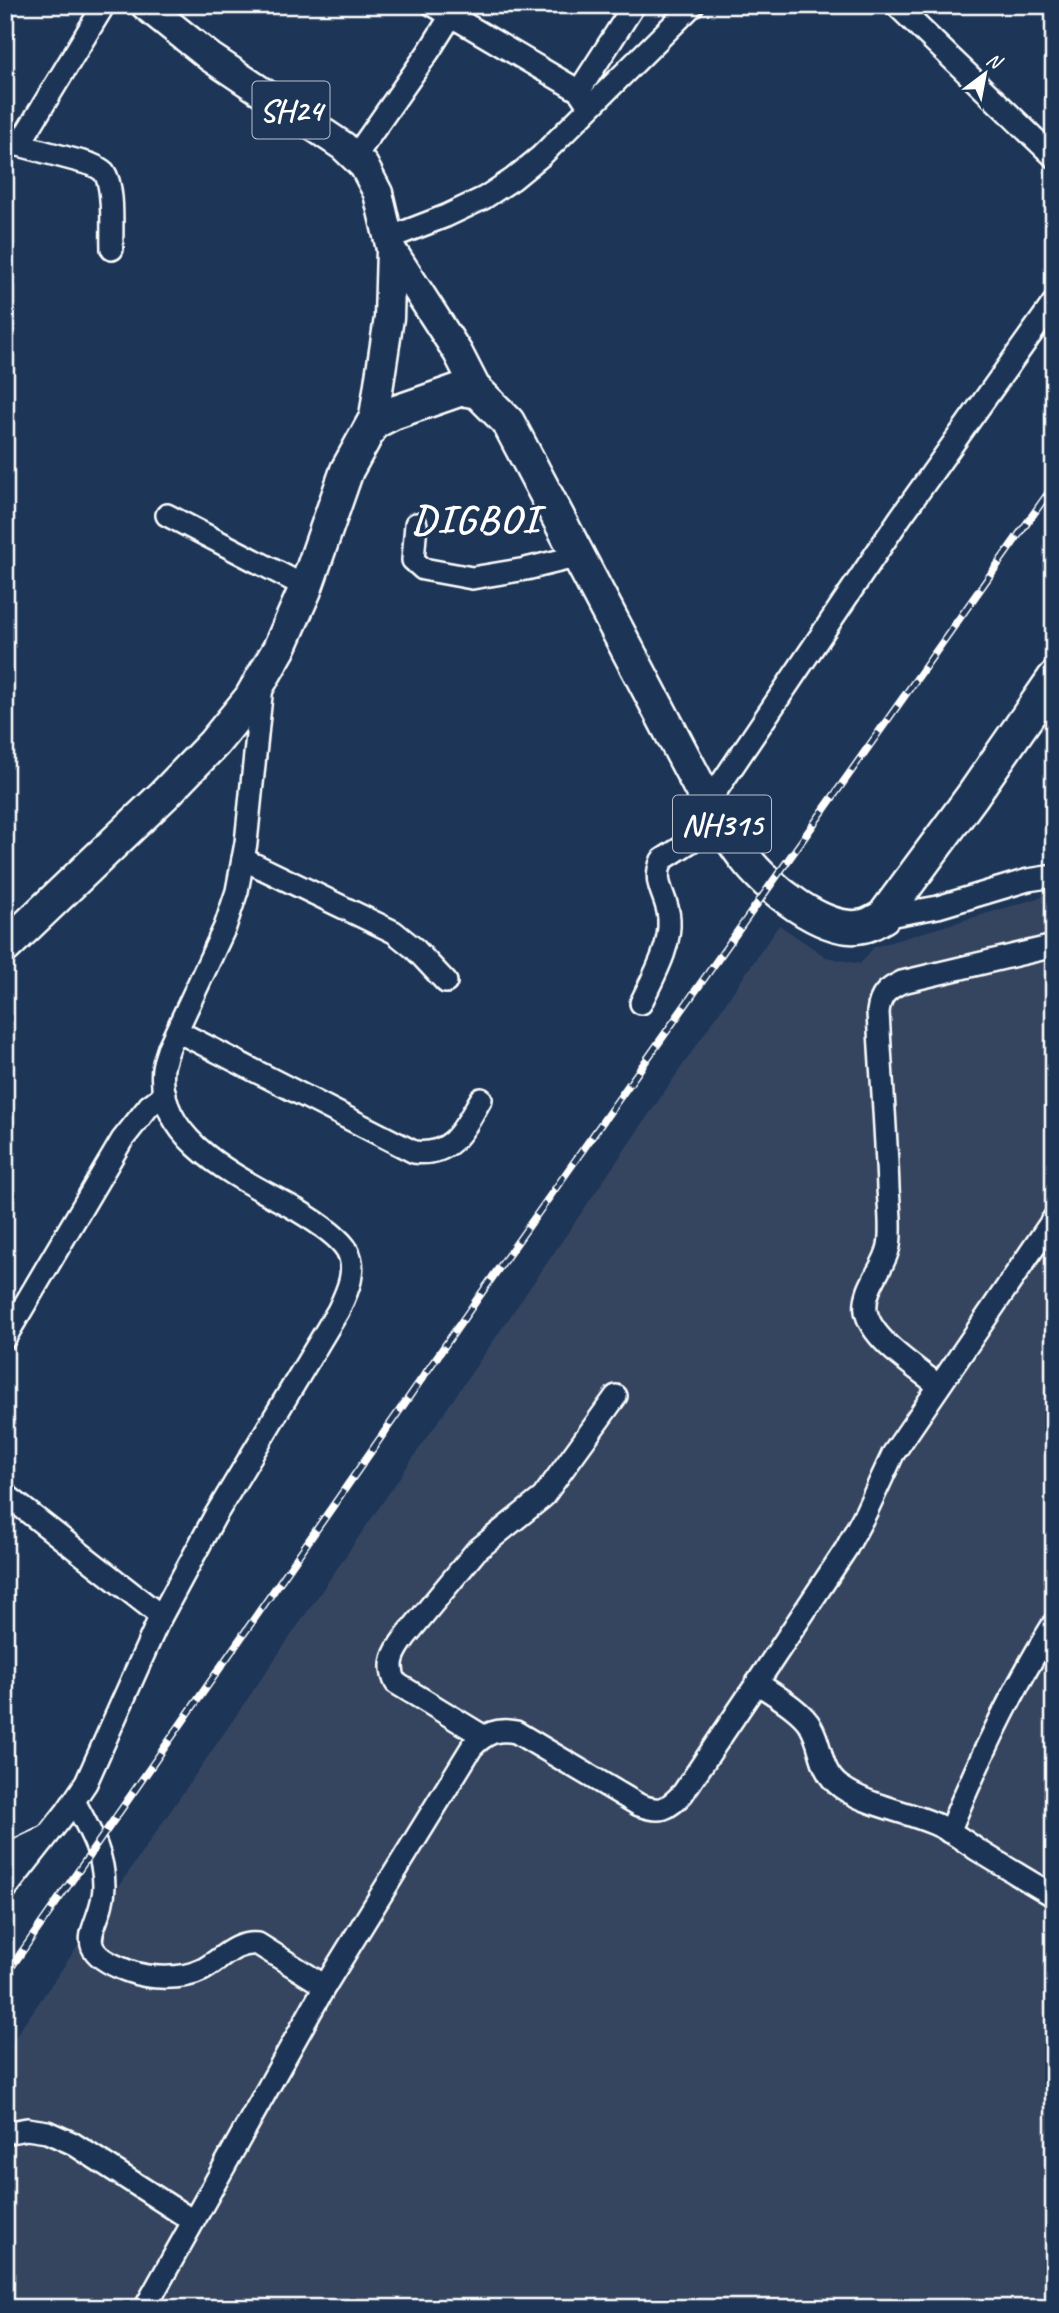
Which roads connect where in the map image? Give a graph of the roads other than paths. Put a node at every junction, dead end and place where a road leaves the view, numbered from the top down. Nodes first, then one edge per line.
1 (104, 5) edge
2 (634, 5) edge
3 (693, 5) edge
4 (896, 5) edge
5 (152, 8) edge
6 (448, 9) edge
7 (584, 99) junction
8 (12, 144) edge
9 (355, 157) junction
10 (1054, 157) edge
11 (390, 243) junction
12 (112, 249) dead end
13 (1054, 302) edge
14 (478, 392) junction
15 (373, 423) junction
16 (167, 515) dead end
17 (416, 524) dead end
18 (579, 556) junction
19 (306, 587) junction
20 (263, 677) junction
21 (1054, 678) edge
22 (715, 812) junction
23 (243, 859) junction
24 (1054, 876) edge
25 (883, 918) junction
26 (1054, 946) edge
27 (5, 947) edge
28 (446, 982) dead end
29 (641, 1003) dead end
30 (177, 1031) junction
31 (165, 1094) junction
32 (481, 1099) dead end
33 (1054, 1218) edge
34 (5, 1338) edge
35 (939, 1386) junction
36 (616, 1396) dead end
37 (5, 1494) edge
38 (162, 1616) junction
39 (1054, 1623) edge
40 (757, 1683) junction
41 (483, 1736) junction
42 (74, 1801) junction
43 (949, 1832) junction
44 (47, 1836) junction
45 (5, 1856) edge
46 (5, 1890) edge
47 (1054, 1896) edge
48 (325, 1986) junction
49 (5, 2133) edge
50 (193, 2221) junction
51 (145, 2308) edge

1 - 8 street
2 - 7 street
3 - 7 street
4 - 10 street
5 - 9 main road, SH24
6 - 7 street
6 - 9 street
7 - 11 street
8 - 12 street
9 - 11 main road, SH24
11 - 14 main road, SH24
11 - 15 main road, SH24
13 - 22 street
14 - 15 highway
14 - 18 highway, NH315
15 - 19 highway
16 - 19 street
17 - 18 street
18 - 22 highway, NH315
19 - 20 highway
20 - 23 street
20 - 27 highway
21 - 25 highway
22 - 25 highway, NH315
22 - 29 street
23 - 28 street
23 - 30 street
24 - 25 street
26 - 35 street
30 - 31 street
30 - 32 street
31 - 34 street
31 - 38 street
33 - 35 street
35 - 40 street
36 - 41 street
37 - 38 street
38 - 42 street
39 - 43 street
40 - 41 street
40 - 43 street
41 - 48 street
42 - 44 street
42 - 48 street
43 - 47 street
44 - 45 street
44 - 46 street
48 - 50 street
49 - 50 street
50 - 51 street

